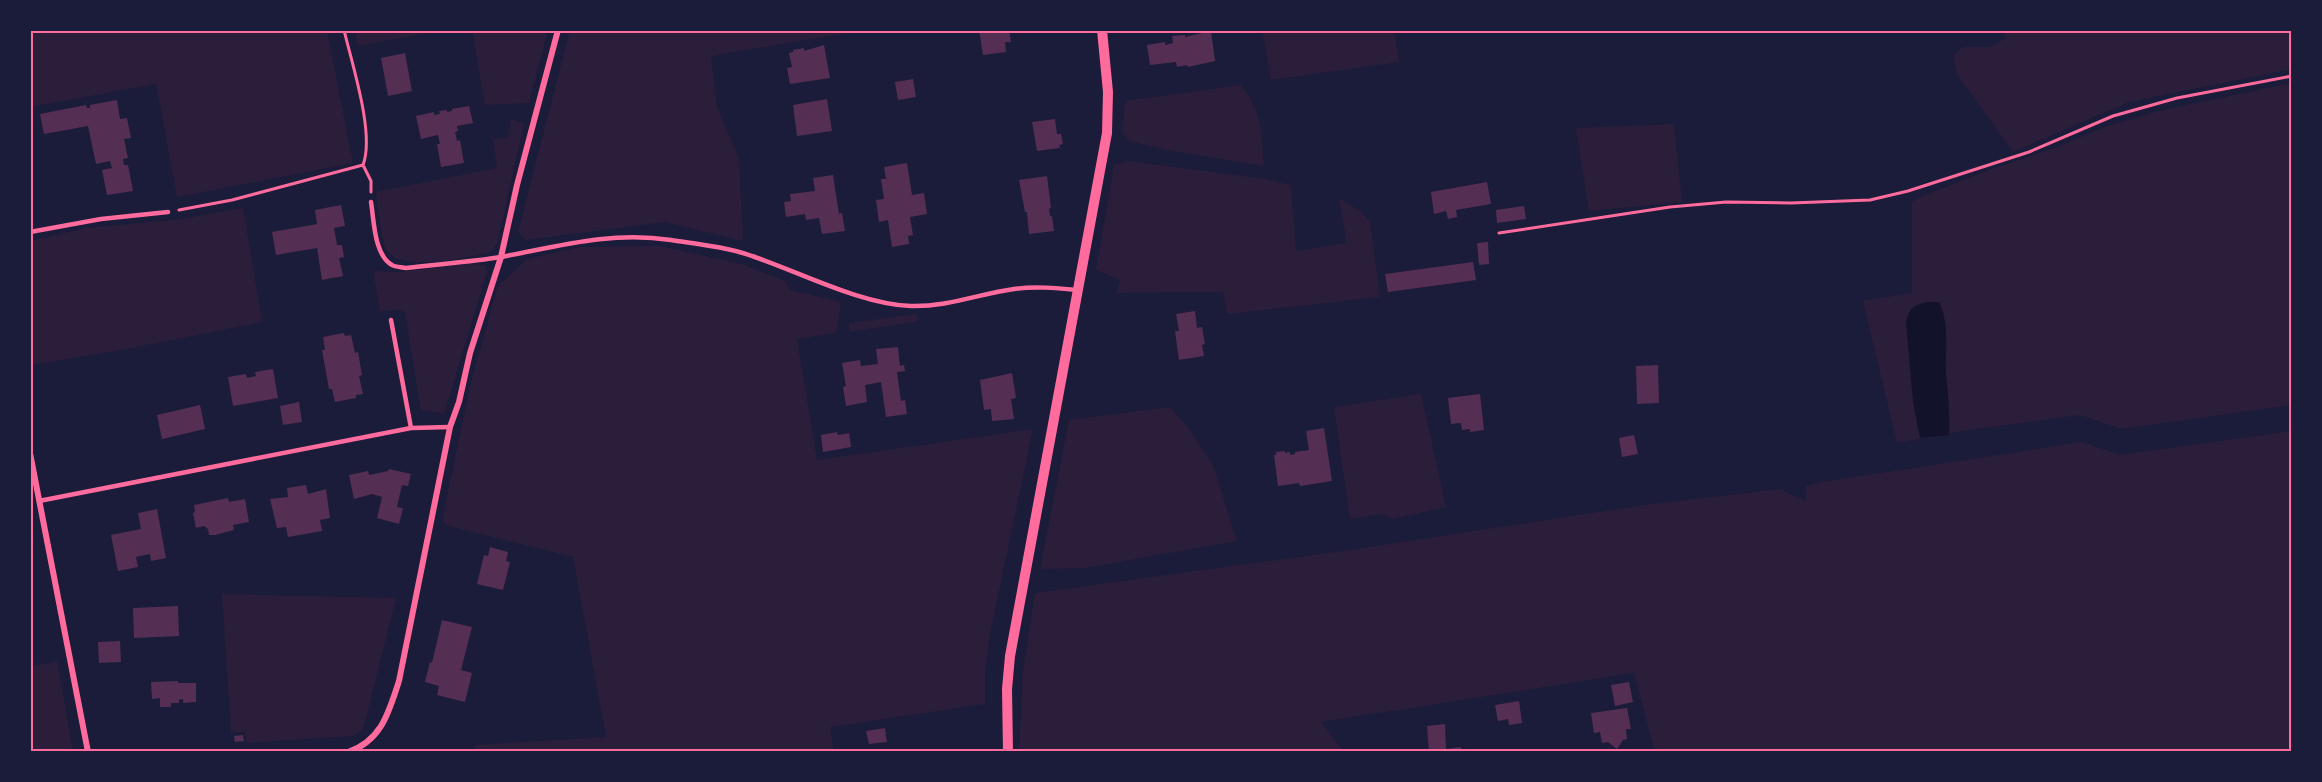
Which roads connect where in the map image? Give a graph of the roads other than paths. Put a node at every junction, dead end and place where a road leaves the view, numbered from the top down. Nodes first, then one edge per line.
1 (558, 30) edge
2 (1102, 30) edge
3 (370, 202) road end
4 (168, 212) road end
5 (30, 232) edge
6 (501, 257) junction
7 (1077, 290) junction
8 (391, 320) dead end
9 (450, 427) junction
10 (411, 428) junction
11 (30, 453) edge
12 (39, 501) junction
13 (88, 752) edge
14 (348, 752) edge
15 (1008, 752) edge

1 - 6 street
2 - 7 street
3 - 6 lane
4 - 5 lane
6 - 7 lane
6 - 9 street
7 - 15 street
8 - 10 lane
9 - 10 lane
9 - 14 street
10 - 12 lane
11 - 12 street
12 - 13 street

